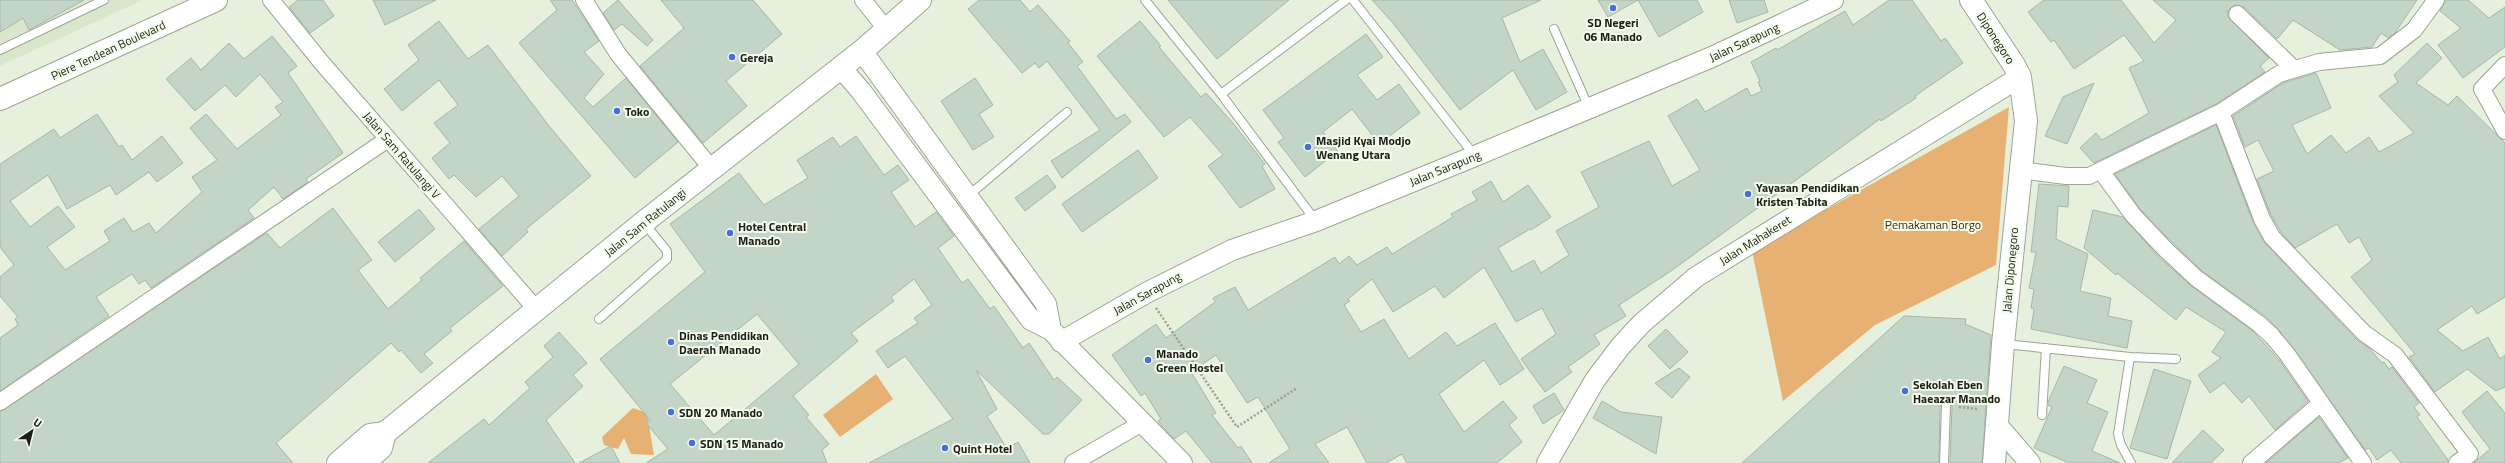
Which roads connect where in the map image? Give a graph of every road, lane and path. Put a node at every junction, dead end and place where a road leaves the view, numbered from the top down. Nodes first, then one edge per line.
1 (104, 0) edge
2 (216, 0) edge
3 (271, 0) edge
4 (584, 0) edge
5 (863, 0) edge
6 (1145, 0) edge
7 (1346, 0) edge
8 (1353, 0) edge
9 (1833, 0) edge
10 (1971, 0) edge
11 (2436, 0) edge
12 (912, 4) edge
13 (2237, 14) dead end
14 (1554, 28) dead end
15 (886, 29) junction
16 (0, 50) edge
17 (862, 51) junction
18 (2505, 65) edge
19 (841, 68) junction
20 (2294, 69) junction
21 (880, 77) junction
22 (2020, 77) junction
23 (861, 91) junction
24 (1221, 94) junction
25 (0, 99) edge
26 (1589, 109) junction
27 (1068, 112) dead end
28 (2221, 112) junction
29 (2505, 131) edge
30 (388, 139) junction
31 (1475, 156) junction
32 (712, 169) junction
33 (2019, 170) junction
34 (2101, 171) junction
35 (967, 196) junction
36 (1316, 221) junction
37 (644, 222) junction
38 (1146, 293) junction
39 (536, 309) junction
40 (599, 319) dead end
41 (1056, 336) junction
42 (2003, 344) junction
43 (2046, 348) junction
44 (2130, 357) junction
45 (2176, 359) dead end
46 (1297, 388) dead end
47 (0, 402) edge
48 (2320, 404) junction
49 (1946, 406) joint
50 (2042, 415) dead end
51 (1998, 419) junction
52 (1142, 423) junction
53 (385, 433) junction
54 (2468, 460) edge
55 (338, 463) edge
56 (363, 463) edge
57 (1073, 463) edge
58 (1182, 463) edge
59 (1547, 463) edge
60 (1944, 463) edge
61 (1994, 463) edge
62 (2030, 463) edge
63 (2131, 463) edge
64 (2251, 463) edge
65 (2363, 463) edge

1 - 16 lane
2 - 25 main road, Piere Tendean Boulevard
3 - 30 street, Jalan Sam Ratulangi V
4 - 32 street
5 - 15 street
6 - 24 lane
7 - 24 lane
8 - 31 lane
9 - 26 street, Jalan Sarapung
10 - 22 main road, Diponegoro
11 - 20 street
12 - 15 main road, Jalan Sam Ratulangi
13 - 20 street
14 - 26 lane
15 - 17 main road, Jalan Sam Ratulangi
17 - 19 main road, Jalan Sam Ratulangi
17 - 21 street
18 - 29 street
19 - 23 street
19 - 32 main road, Jalan Sam Ratulangi
20 - 28 street
21 - 23 street
21 - 35 street
22 - 33 main road, Jalan Diponegoro
22 - 59 street, Jalan Mahakeret
23 - 41 street
24 - 36 lane
26 - 31 street, Jalan Sarapung
27 - 35 lane
28 - 34 street
28 - 54 street
30 - 39 street, Jalan Sam Ratulangi V
30 - 47 street
31 - 36 street, Jalan Sarapung
32 - 37 main road, Jalan Sam Ratulangi
33 - 34 street
33 - 42 main road, Jalan Diponegoro
34 - 48 street
35 - 41 street
36 - 38 street, Jalan Sarapung
37 - 39 main road, Jalan Sam Ratulangi
37 - 40 lane
38 - 41 street, Jalan Sarapung
38 - 46 path
39 - 53 main road, Jalan Sam Ratulangi
41 - 52 street
42 - 43 lane
42 - 51 main road, Jalan Diponegoro
43 - 44 lane
43 - 50 lane
44 - 45 lane
44 - 63 lane
48 - 64 street
48 - 65 street
49 - 51 path
49 - 60 lane
51 - 61 main road, Jalan Diponegoro
51 - 62 street
52 - 57 street
52 - 58 street
53 - 55 main road
53 - 56 main road

